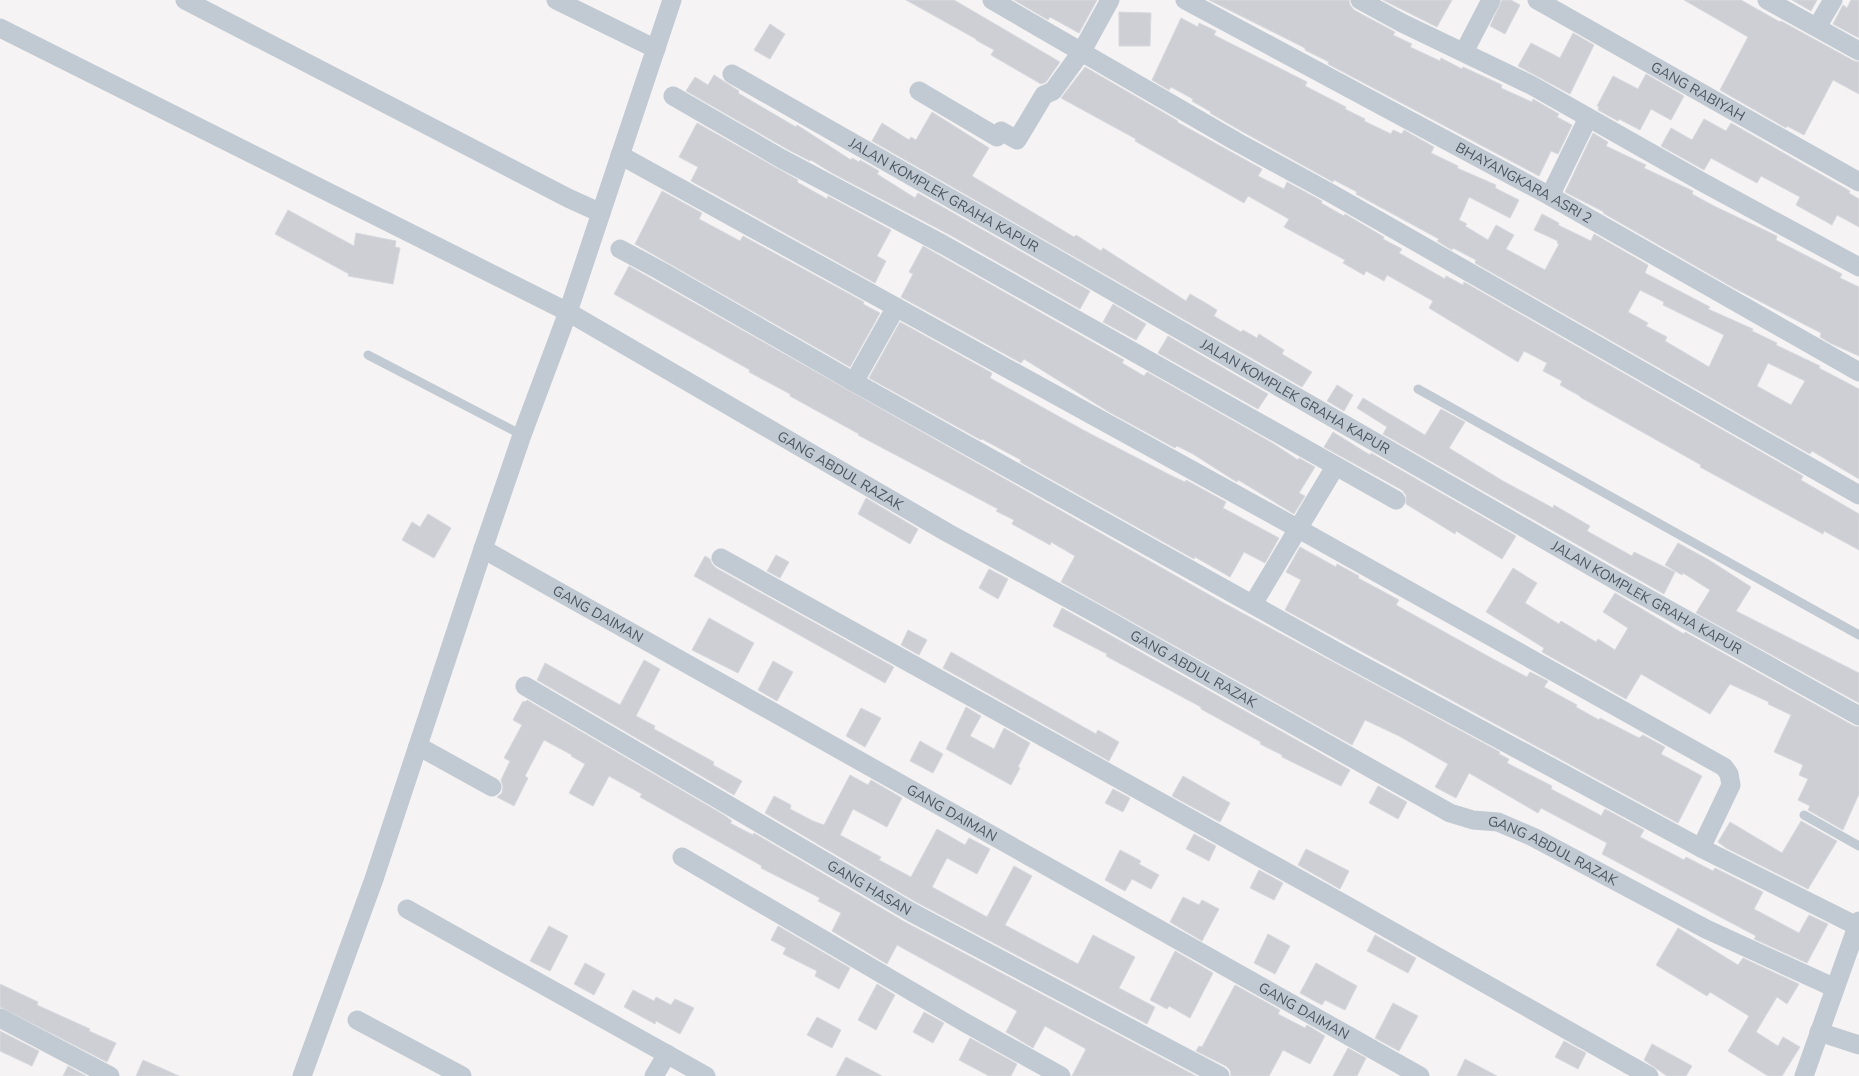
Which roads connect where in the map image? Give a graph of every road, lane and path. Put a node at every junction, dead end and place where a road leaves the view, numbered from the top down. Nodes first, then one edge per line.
1 (185, 0) edge
2 (556, 0) edge
3 (672, 0) edge
4 (992, 0) edge
5 (1110, 0) edge
6 (1185, 0) edge
7 (1360, 0) edge
8 (1491, 0) edge
9 (1537, 0) edge
10 (1767, 0) edge
11 (1833, 0) edge
12 (0, 28) edge
13 (1817, 28) junction
14 (656, 49) junction
15 (1082, 51) junction
16 (1859, 51) edge
17 (1464, 52) junction
18 (732, 74) dead end
19 (919, 91) dead end
20 (673, 96) dead end
21 (1588, 118) junction
22 (620, 155) junction
23 (1859, 182) edge
24 (1550, 196) junction
25 (601, 213) junction
26 (620, 249) dead end
27 (1859, 267) edge
28 (896, 307) junction
29 (568, 312) junction
30 (368, 356) dead end
31 (1859, 372) edge
32 (854, 382) junction
33 (1418, 388) dead end
34 (522, 435) junction
35 (1335, 467) junction
36 (1859, 495) edge
37 (1396, 500) dead end
38 (1297, 528) junction
39 (483, 549) junction
40 (721, 558) dead end
41 (1253, 604) junction
42 (1859, 635) edge
43 (525, 686) dead end
44 (1859, 716) edge
45 (418, 746) junction
46 (492, 786) dead end
47 (1804, 815) dead end
48 (1859, 846) edge
49 (1701, 848) junction
50 (682, 857) dead end
51 (407, 909) dead end
52 (1858, 924) edge
53 (1835, 988) junction
54 (0, 1018) edge
55 (357, 1020) dead end
56 (1819, 1032) junction
57 (1859, 1045) edge
58 (667, 1054) junction
59 (110, 1076) edge
60 (302, 1076) edge
61 (462, 1076) edge
62 (654, 1076) edge
63 (706, 1076) edge
64 (1061, 1076) edge
65 (1220, 1076) edge
66 (1420, 1076) edge
67 (1649, 1076) edge
68 (1804, 1076) edge

1 - 25 street
2 - 14 street
3 - 14 street
4 - 15 street
5 - 15 street
6 - 24 street, BHAYANGKARA ASRI 2
7 - 17 street
8 - 17 street
9 - 23 street, GANG RABIYAH
10 - 13 street
11 - 13 street
12 - 29 street, GANG ABDUL RAZAK
13 - 16 street
14 - 22 street
15 - 19 street
15 - 36 street
17 - 21 street
18 - 44 street, JALAN KOMPLEK GRAHA KAPUR
20 - 35 street
21 - 24 street
21 - 27 street
22 - 25 street
22 - 28 street
24 - 31 street, BHAYANGKARA ASRI 2
25 - 29 street
26 - 32 street
28 - 32 street
28 - 38 street
29 - 34 street
29 - 53 street, GANG ABDUL RAZAK
30 - 34 lane
32 - 41 street
33 - 42 lane
34 - 39 street
35 - 37 street
35 - 38 street
38 - 41 street
38 - 49 street
39 - 45 street
39 - 66 street, GANG DAIMAN
40 - 67 street
41 - 49 street
43 - 65 street, GANG HASAN
45 - 46 street
45 - 60 street
47 - 48 lane
49 - 52 street
50 - 64 street
51 - 58 street
52 - 53 street
53 - 56 street
54 - 59 street
55 - 61 street
56 - 57 street
56 - 68 street
58 - 62 street
58 - 63 street

